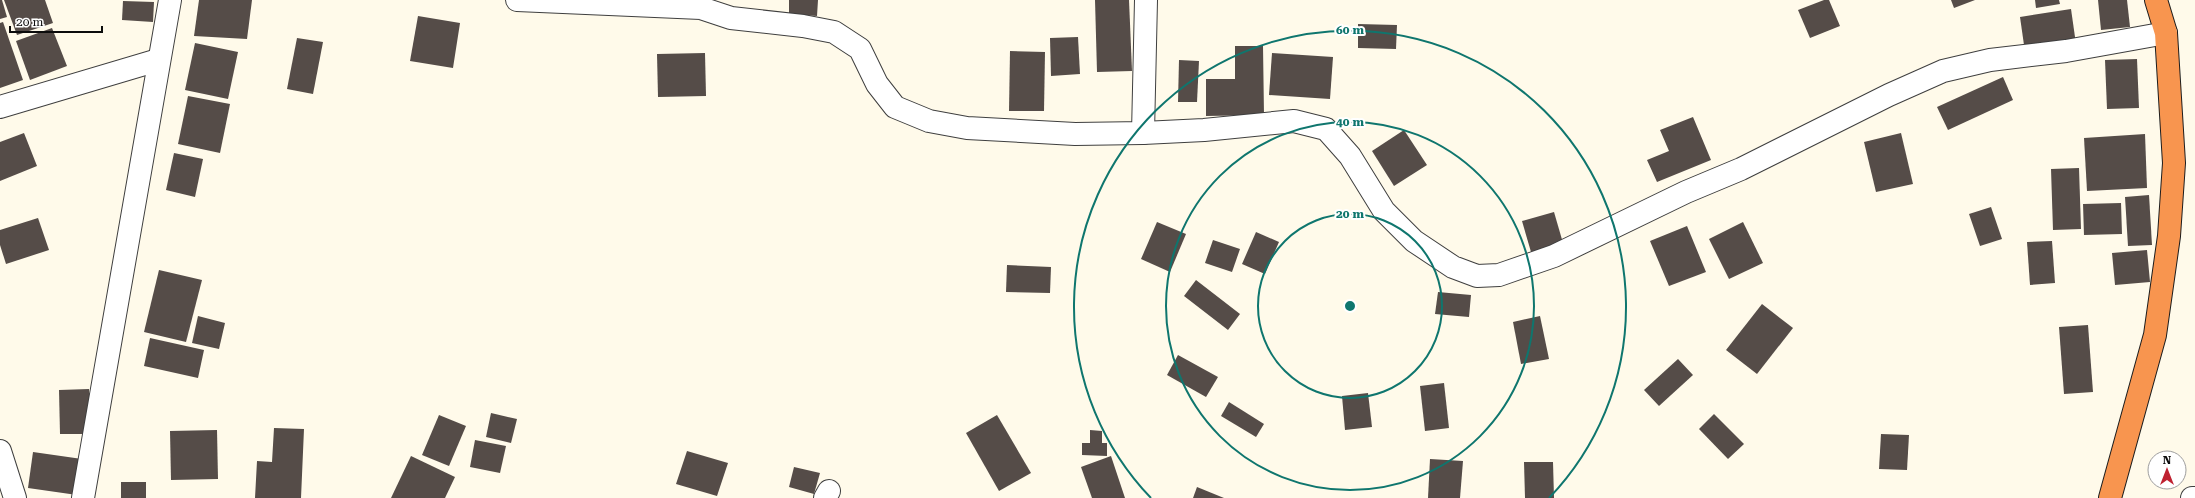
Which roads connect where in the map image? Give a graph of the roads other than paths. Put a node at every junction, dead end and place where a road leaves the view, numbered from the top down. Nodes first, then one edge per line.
1 (170, 0) edge
2 (517, 0) edge
3 (1146, 0) edge
4 (2156, 0) edge
5 (699, 4) edge
6 (2166, 33) junction
7 (158, 60) junction
8 (0, 107) edge
9 (1143, 133) junction
10 (0, 451) edge
11 (15, 498) edge
12 (83, 498) edge
13 (2110, 498) edge

1 - 7 street
2 - 5 street
3 - 9 street
4 - 6 highway
5 - 9 street
6 - 9 street
6 - 13 highway
7 - 8 street
7 - 12 street
10 - 11 street

